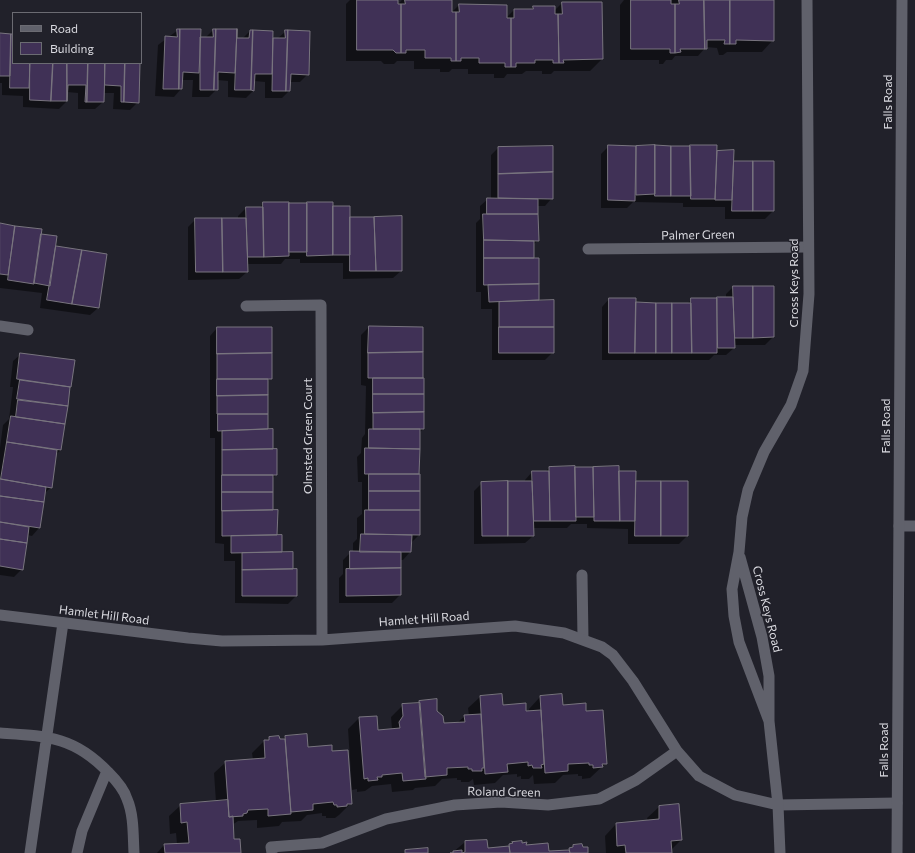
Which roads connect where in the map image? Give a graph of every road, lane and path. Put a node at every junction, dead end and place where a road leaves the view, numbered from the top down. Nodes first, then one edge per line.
1 (807, 0) edge
2 (902, 0) edge
3 (808, 247) junction
4 (588, 250) dead end
5 (246, 306) dead end
6 (0, 326) edge
7 (28, 330) dead end
8 (899, 526) junction
9 (915, 526) edge
10 (738, 552) junction
11 (582, 574) dead end
12 (0, 615) edge
13 (63, 623) junction
14 (583, 639) junction
15 (322, 640) junction
16 (769, 721) junction
17 (0, 733) edge
18 (46, 736) junction
19 (677, 751) junction
20 (107, 771) junction
21 (897, 803) junction
22 (778, 805) junction
23 (322, 848) edge
24 (30, 853) edge
25 (77, 853) edge
26 (134, 853) edge
27 (272, 853) edge
28 (780, 853) edge
29 (897, 853) edge

1 - 3 street, Cross Keys Road
2 - 8 street, Falls Road
3 - 4 street, Palmer Green
3 - 10 street, Cross Keys Road
5 - 15 street, Olmsted Green Court
6 - 7 street
8 - 9 street
8 - 21 street, Falls Road
10 - 16 street, Cross Keys Road
10 - 16 street, Cross Keys Road
11 - 14 street
12 - 13 street, Hamlet Hill Road
13 - 15 street, Hamlet Hill Road
13 - 18 street
14 - 15 street, Hamlet Hill Road
14 - 19 street, Hamlet Hill Road
16 - 22 street, Cross Keys Road
17 - 18 street
18 - 20 street
18 - 24 street
19 - 22 street, Hamlet Hill Road
19 - 23 street, Roland Green
20 - 25 street
20 - 26 street
21 - 22 street, Hamlet Hill Road
21 - 29 street, Falls Road
22 - 28 street, Cross Keys Road
23 - 27 street, Roland Green

